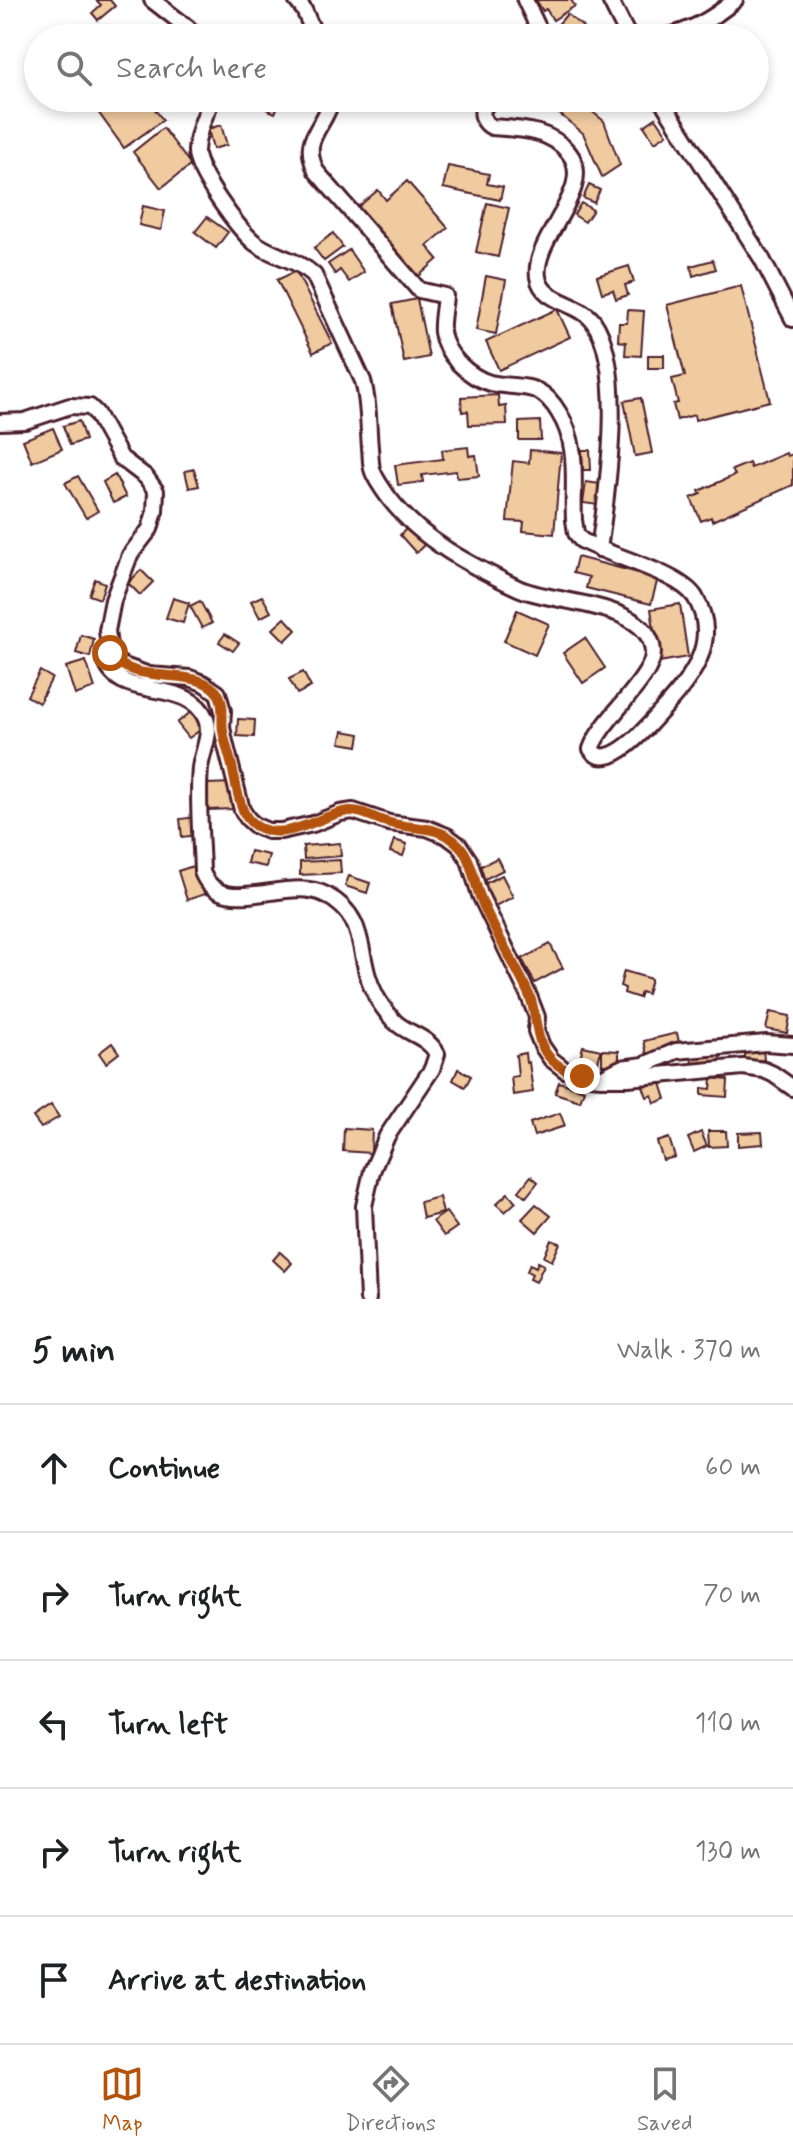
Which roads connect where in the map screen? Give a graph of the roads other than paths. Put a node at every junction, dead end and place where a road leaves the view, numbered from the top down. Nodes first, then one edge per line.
1 (152, 0) edge
2 (296, 0) edge
3 (525, 0) edge
4 (610, 0) edge
5 (735, 0) edge
6 (183, 24) edge
7 (310, 24) edge
8 (536, 24) edge
9 (622, 24) edge
10 (700, 24) edge
11 (206, 112) edge
12 (326, 112) edge
13 (482, 112) edge
14 (669, 112) edge
15 (793, 319) edge
16 (0, 422) edge
17 (599, 549) junction
18 (107, 631) junction
19 (793, 1045) edge
20 (601, 1078) junction
21 (793, 1088) edge
22 (368, 1299) edge

1 - 6 street
2 - 7 street
3 - 8 street
4 - 9 street
5 - 10 street
11 - 17 street
12 - 17 street
13 - 17 street
14 - 15 street
16 - 18 street
18 - 20 street
18 - 22 street
19 - 20 street
20 - 21 street

